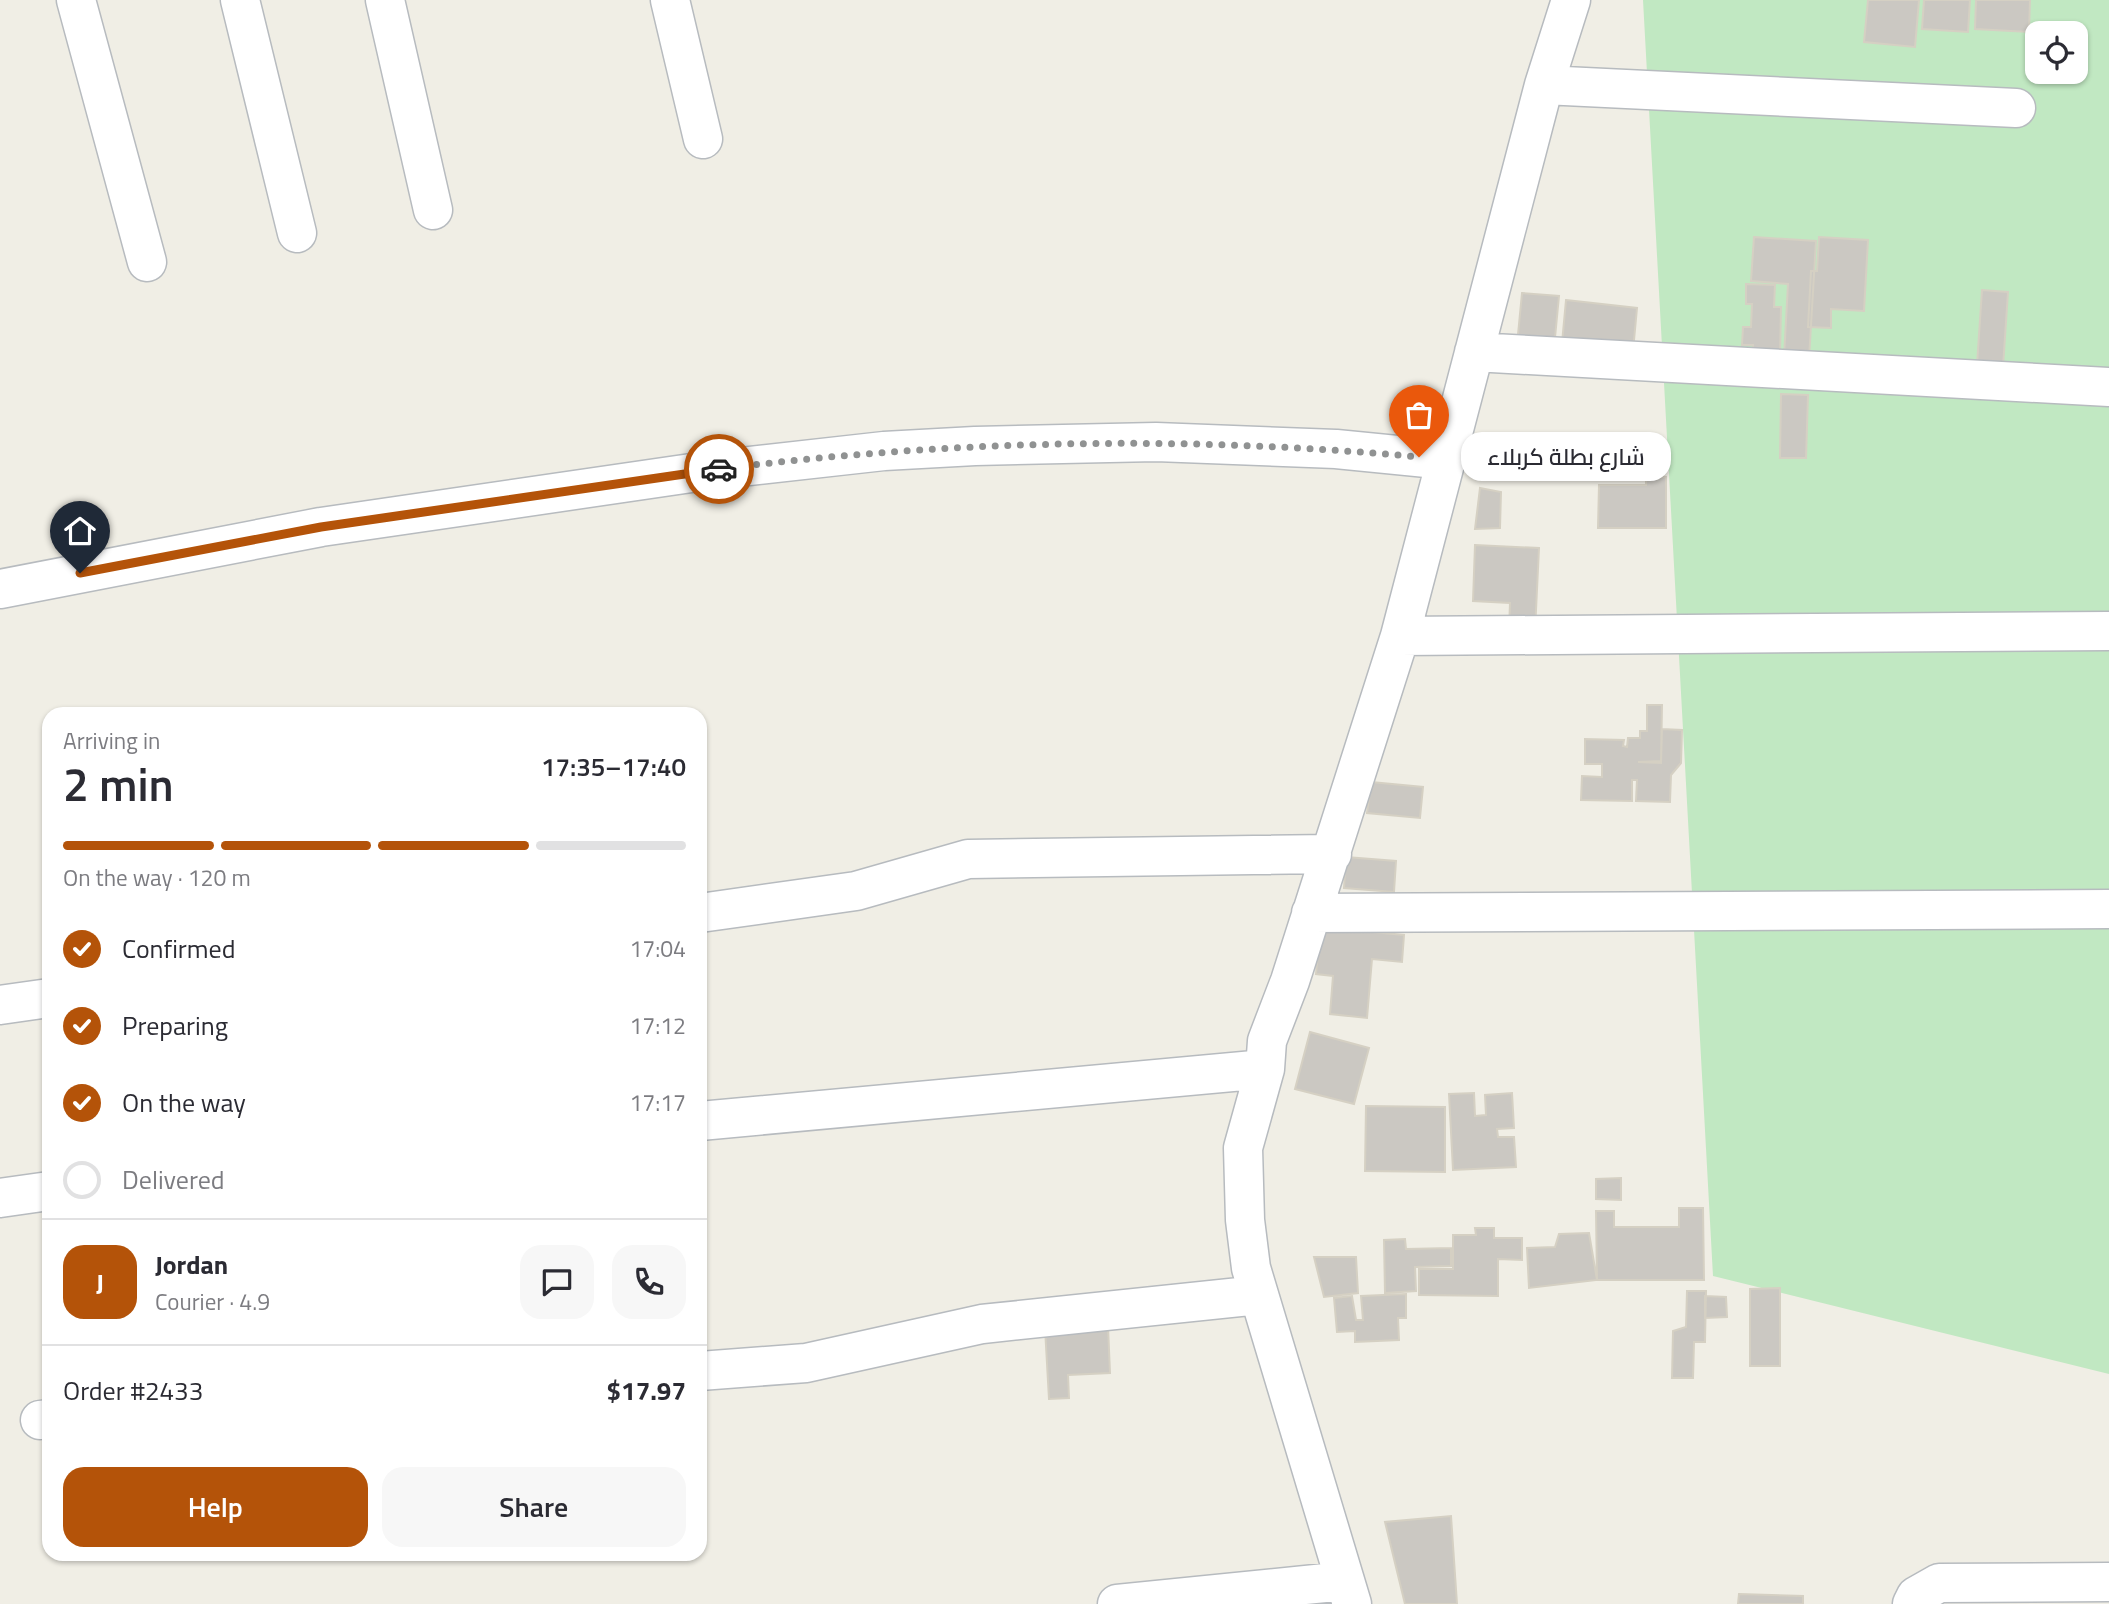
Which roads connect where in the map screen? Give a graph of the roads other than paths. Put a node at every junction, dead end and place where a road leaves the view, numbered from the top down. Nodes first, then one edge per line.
1 (76, 0) edge
2 (240, 0) edge
3 (385, 0) edge
4 (670, 0) edge
5 (1571, 0) edge
6 (1544, 85) junction
7 (2016, 108) dead end
8 (703, 139) dead end
9 (433, 210) dead end
10 (297, 233) dead end
11 (147, 262) dead end
12 (1474, 352) junction
13 (2109, 387) edge
14 (1447, 460) junction
15 (0, 589) edge
16 (2109, 631) edge
17 (1400, 636) junction
18 (1332, 854) junction
19 (2109, 909) edge
20 (707, 912) edge
21 (1311, 913) junction
22 (42, 999) edge
23 (0, 1005) edge
24 (1265, 1069) junction
25 (707, 1120) edge
26 (42, 1192) edge
27 (0, 1198) edge
28 (1259, 1295) junction
29 (707, 1370) edge
30 (2109, 1582) edge
31 (1349, 1592) edge
32 (1117, 1604) edge
33 (1912, 1604) edge

1 - 11 street
2 - 10 street
3 - 9 street
4 - 8 street
5 - 6 street
6 - 7 street
6 - 12 street
12 - 13 street
12 - 14 street
14 - 15 street
14 - 17 street
16 - 17 street
17 - 18 street
18 - 20 street
18 - 21 street
19 - 21 street
21 - 24 street
22 - 23 street
24 - 25 street
24 - 28 street
26 - 27 street
28 - 29 street
28 - 31 street
30 - 33 street
31 - 32 street

